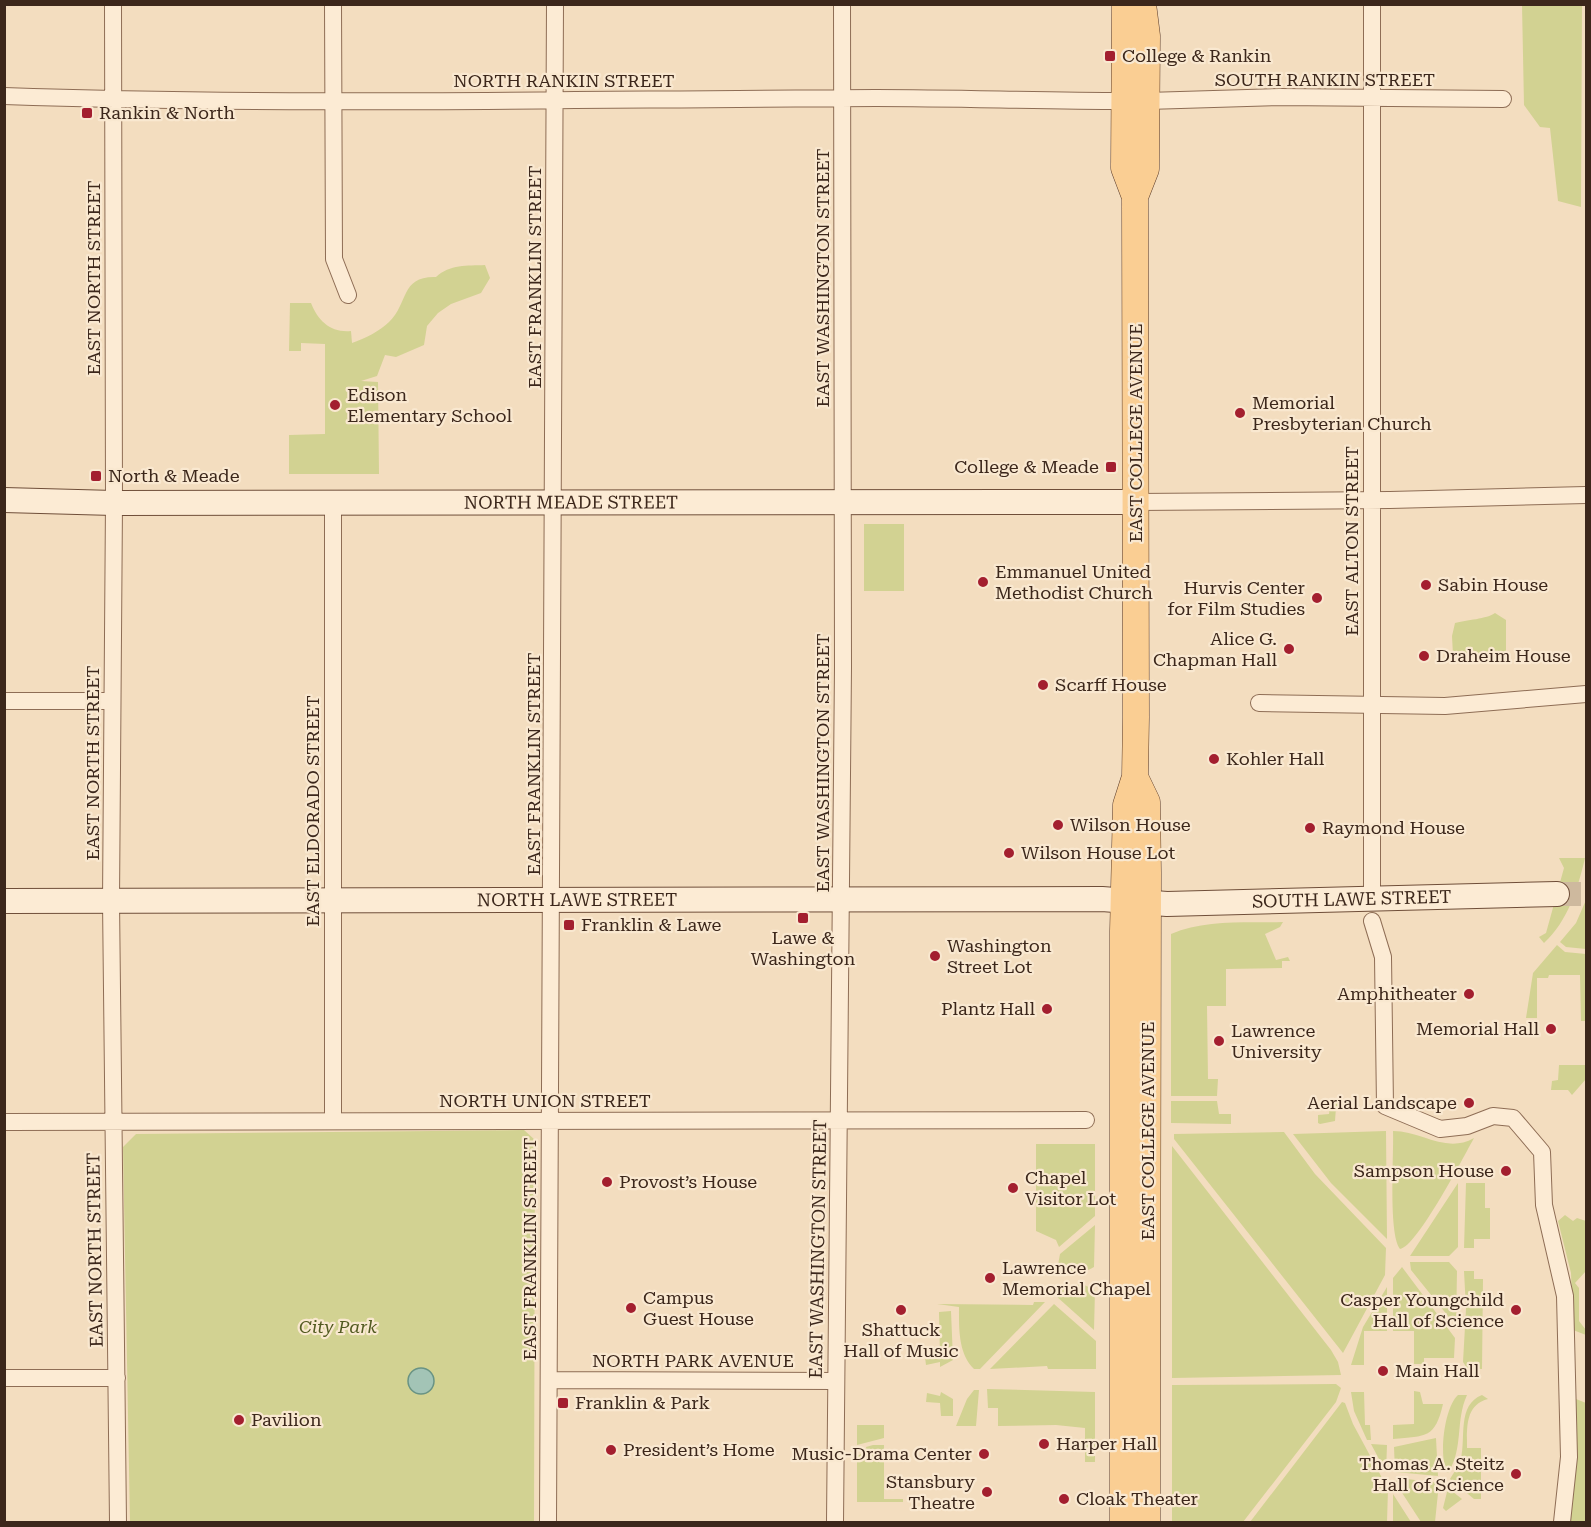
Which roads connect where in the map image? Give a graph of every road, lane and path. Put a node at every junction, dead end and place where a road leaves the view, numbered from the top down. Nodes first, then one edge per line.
1 (113, 4) edge
2 (333, 4) edge
3 (555, 4) edge
4 (842, 4) edge
5 (1125, 4) edge
6 (1143, 4) edge
7 (1372, 4) edge
8 (4, 96) edge
9 (841, 99) junction
10 (1372, 99) junction
11 (1503, 99) dead end
12 (113, 100) junction
13 (335, 100) junction
14 (556, 101) junction
15 (1135, 101) junction
16 (348, 295) dead end
17 (1587, 495) edge
18 (4, 500) edge
19 (843, 500) junction
20 (1372, 500) junction
21 (333, 502) junction
22 (554, 502) junction
23 (1136, 502) junction
24 (114, 503) junction
25 (1587, 694) edge
26 (4, 701) edge
27 (112, 701) junction
28 (1259, 704) dead end
29 (1370, 706) junction
30 (1557, 894) tunnel mouth
31 (841, 900) junction
32 (4, 901) edge
33 (111, 901) junction
34 (333, 901) junction
35 (1136, 901) junction
36 (554, 902) junction
37 (1372, 910) junction
38 (550, 1120) junction
39 (838, 1120) junction
40 (1086, 1120) dead end
41 (333, 1121) junction
42 (4, 1122) edge
43 (112, 1122) junction
44 (4, 1378) edge
45 (117, 1378) junction
46 (549, 1380) junction
47 (836, 1381) junction
48 (118, 1522) edge
49 (548, 1522) edge
50 (835, 1522) edge
51 (1123, 1522) edge
52 (1147, 1522) edge
53 (1562, 1522) edge

1 - 12 street, EAST NORTH STREET
2 - 13 street
3 - 14 street, EAST FRANKLIN STREET
4 - 9 street, EAST WASHINGTON STREET
5 - 15 main road, EAST COLLEGE AVENUE
6 - 15 main road, EAST COLLEGE AVENUE
7 - 10 street, EAST ALTON STREET
8 - 12 street, NORTH RANKIN STREET
9 - 14 street, NORTH RANKIN STREET
9 - 15 street, NORTH RANKIN STREET
9 - 19 street, EAST WASHINGTON STREET
10 - 11 street, SOUTH RANKIN STREET
10 - 15 street, SOUTH RANKIN STREET
10 - 20 street, EAST ALTON STREET
12 - 13 street, NORTH RANKIN STREET
12 - 24 street, EAST NORTH STREET
13 - 14 street, NORTH RANKIN STREET
13 - 16 street
14 - 22 street, EAST FRANKLIN STREET
15 - 23 main road, EAST COLLEGE AVENUE
17 - 20 street
18 - 24 main road, NORTH MEADE STREET
19 - 22 main road, NORTH MEADE STREET
19 - 23 main road, NORTH MEADE STREET
19 - 31 street, EAST WASHINGTON STREET
20 - 23 street
20 - 29 street, EAST ALTON STREET
21 - 22 main road, NORTH MEADE STREET
21 - 24 main road, NORTH MEADE STREET
21 - 34 street, EAST ELDORADO STREET
22 - 36 street, EAST FRANKLIN STREET
23 - 35 main road, EAST COLLEGE AVENUE
24 - 27 street, EAST NORTH STREET
25 - 29 street
26 - 27 street
27 - 33 street, EAST NORTH STREET
28 - 29 street
29 - 37 street, EAST ALTON STREET
30 - 37 main road, SOUTH LAWE STREET
31 - 35 main road, NORTH LAWE STREET
31 - 36 main road, NORTH LAWE STREET
31 - 39 street, EAST WASHINGTON STREET
32 - 33 main road, NORTH LAWE STREET
33 - 34 main road, NORTH LAWE STREET
33 - 43 street, EAST NORTH STREET
34 - 36 main road, NORTH LAWE STREET
34 - 41 street, EAST ELDORADO STREET
35 - 37 main road, SOUTH LAWE STREET
35 - 51 main road, EAST COLLEGE AVENUE
35 - 52 main road, EAST COLLEGE AVENUE
36 - 38 street, EAST FRANKLIN STREET
37 - 53 street, EAST ALTON STREET
38 - 39 street, NORTH UNION STREET
38 - 41 street, NORTH UNION STREET
38 - 46 street, EAST FRANKLIN STREET
39 - 40 street, NORTH UNION STREET
39 - 47 street, EAST WASHINGTON STREET
41 - 43 street, NORTH UNION STREET
42 - 43 street, NORTH UNION STREET
43 - 45 street, EAST NORTH STREET
44 - 45 street
45 - 48 street, EAST NORTH STREET
46 - 47 street, NORTH PARK AVENUE
46 - 49 street, EAST FRANKLIN STREET
47 - 50 street, EAST WASHINGTON STREET

